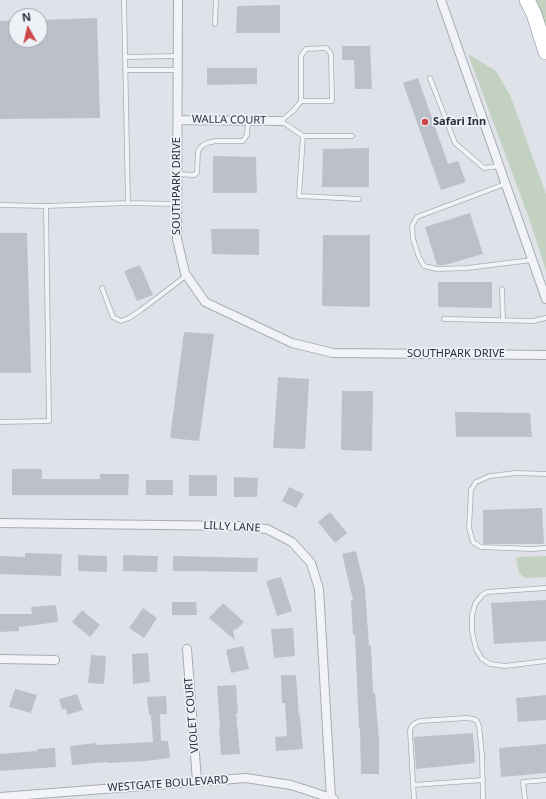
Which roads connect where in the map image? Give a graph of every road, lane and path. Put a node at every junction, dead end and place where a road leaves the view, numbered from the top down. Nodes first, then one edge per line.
1 (124, 0) edge
2 (178, 0) edge
3 (216, 0) edge
4 (441, 0) edge
5 (527, 0) edge
6 (215, 24) dead end
7 (546, 52) edge
8 (178, 56) junction
9 (125, 57) junction
10 (125, 70) junction
11 (178, 70) junction
12 (430, 78) dead end
13 (301, 101) junction
14 (178, 120) junction
15 (248, 121) junction
16 (281, 121) junction
17 (303, 136) junction
18 (352, 136) dead end
19 (499, 166) junction
20 (177, 174) junction
21 (506, 184) junction
22 (359, 199) dead end
23 (128, 204) junction
24 (177, 204) junction
25 (0, 205) edge
26 (46, 206) junction
27 (532, 260) junction
28 (187, 276) junction
29 (102, 288) dead end
30 (502, 289) dead end
31 (546, 299) edge
32 (546, 318) edge
33 (444, 319) dead end
34 (503, 320) junction
35 (546, 355) edge
36 (0, 422) edge
37 (546, 474) edge
38 (0, 523) edge
39 (546, 548) edge
40 (546, 588) edge
41 (187, 649) dead end
42 (0, 659) edge
43 (55, 660) dead end
44 (546, 661) edge
45 (483, 780) junction
46 (546, 780) edge
47 (198, 781) junction
48 (413, 785) junction
49 (0, 797) edge
50 (332, 799) edge
51 (414, 799) edge
52 (483, 799) edge
53 (525, 799) edge

1 - 9 lane
2 - 8 street, SOUTHPARK DRIVE
3 - 6 lane
4 - 19 street
5 - 7 highway
8 - 9 lane
8 - 11 street, SOUTHPARK DRIVE
9 - 10 lane
10 - 11 lane
10 - 23 lane
11 - 14 street, SOUTHPARK DRIVE
12 - 19 lane
13 - 13 lane
13 - 16 lane
14 - 15 street, WALLA COURT
14 - 20 street, SOUTHPARK DRIVE
15 - 16 street, WALLA COURT
15 - 20 lane
16 - 17 lane
17 - 18 lane
17 - 22 lane
19 - 21 street
20 - 24 street, SOUTHPARK DRIVE
21 - 27 street
21 - 27 lane
23 - 24 lane
23 - 26 lane
24 - 28 street, SOUTHPARK DRIVE
25 - 26 lane
26 - 36 lane
27 - 31 street
28 - 29 lane
28 - 35 street, SOUTHPARK DRIVE
30 - 34 lane
32 - 34 lane
33 - 34 lane
37 - 39 lane
38 - 50 street, LILLY LANE
40 - 44 lane
41 - 47 street, VIOLET COURT
42 - 43 street
45 - 48 lane
45 - 48 lane
45 - 52 lane
46 - 53 lane
47 - 49 street, WESTGATE BOULEVARD
47 - 50 street, WESTGATE BOULEVARD
48 - 51 lane

